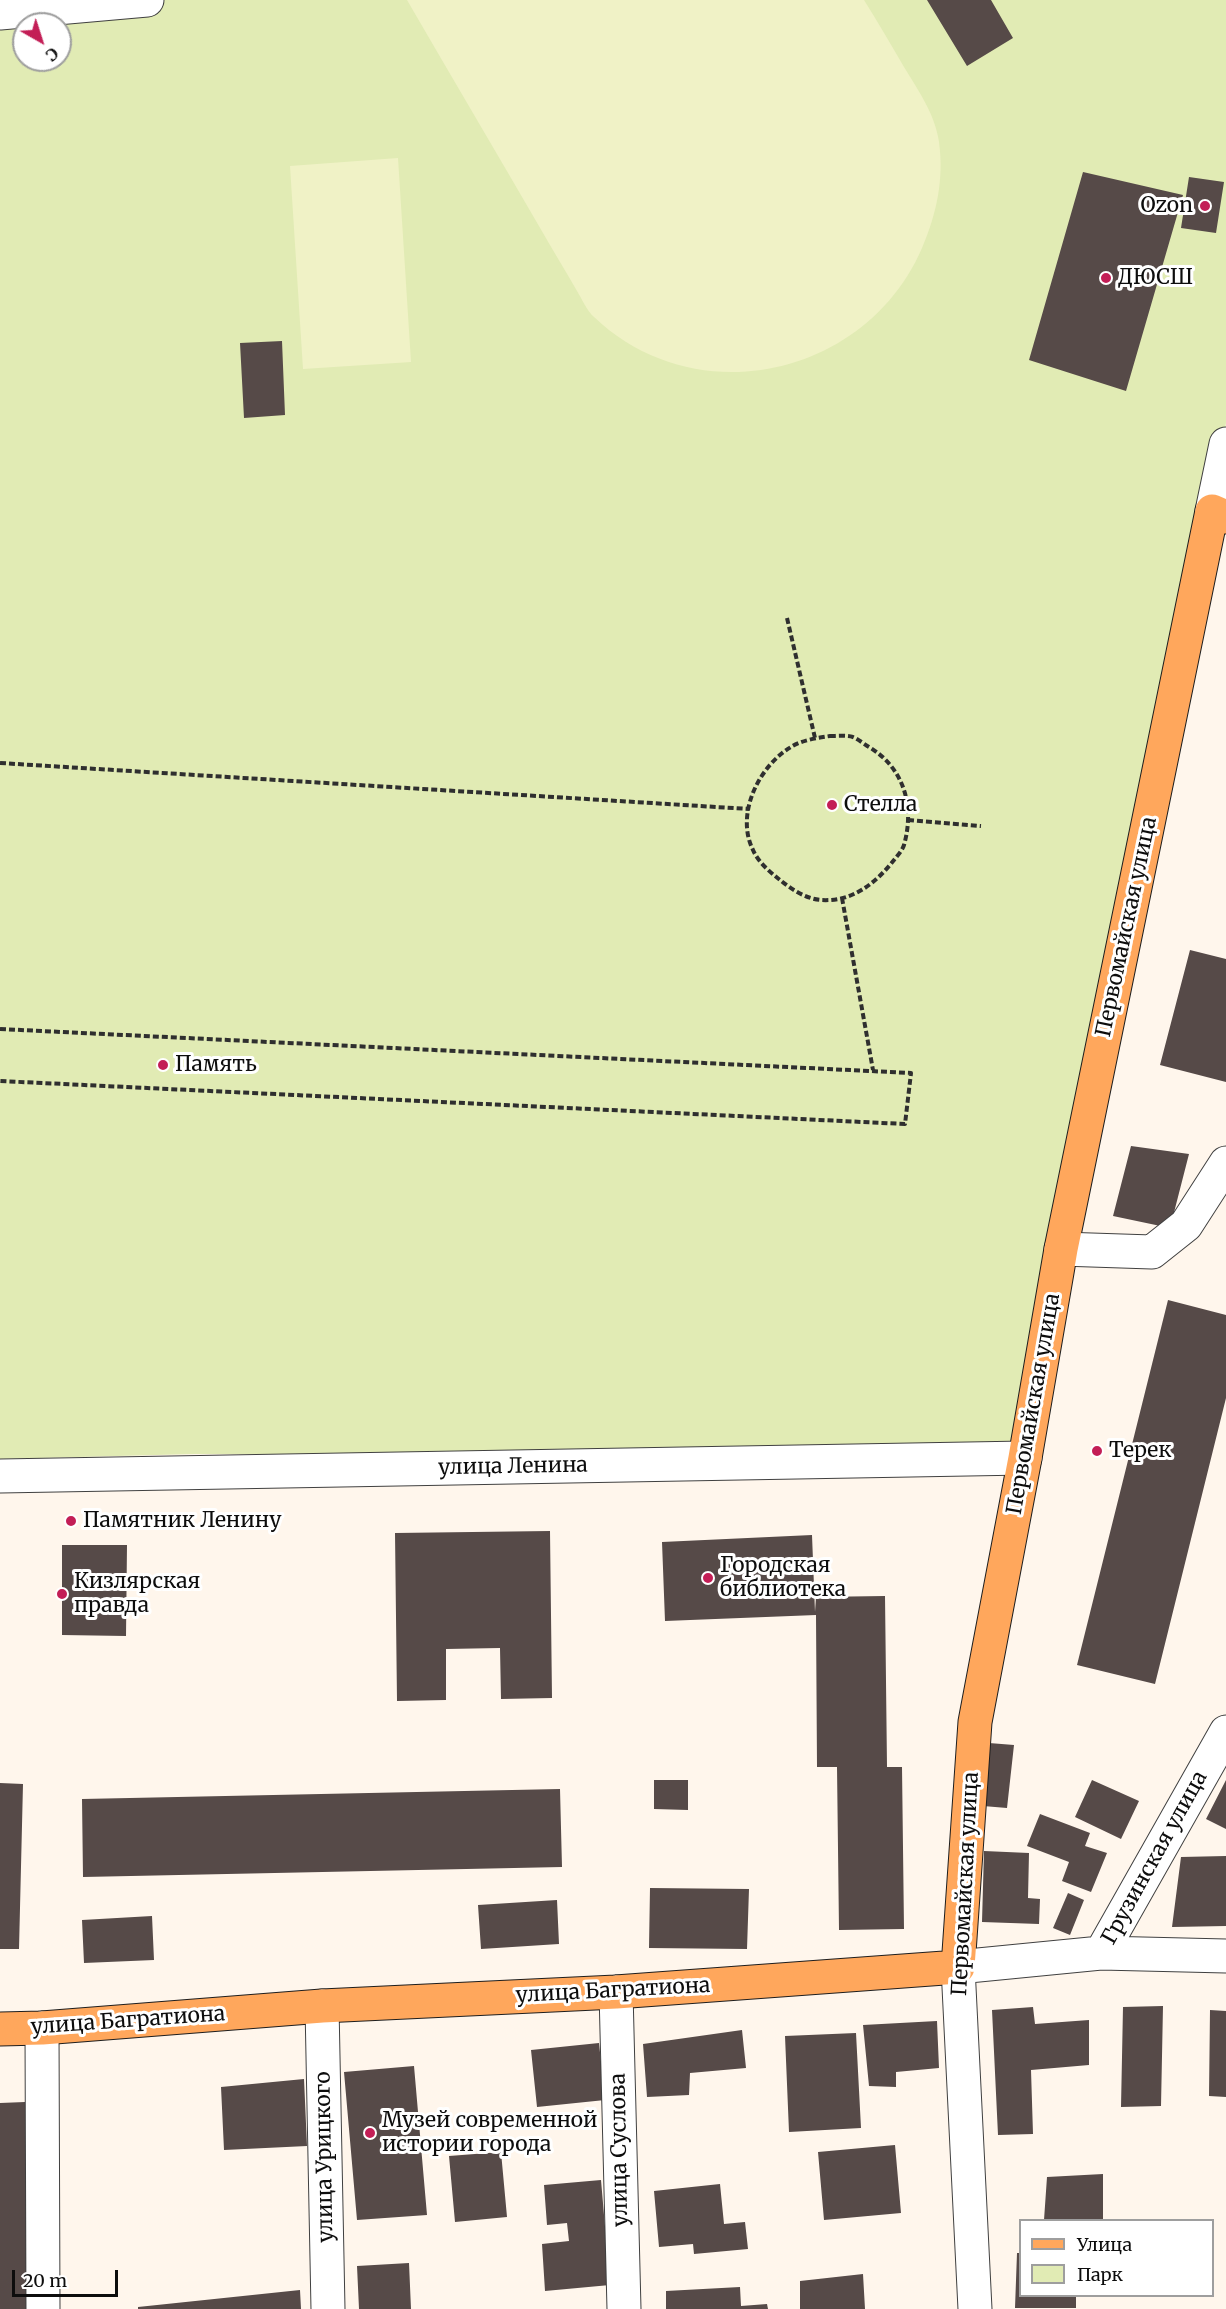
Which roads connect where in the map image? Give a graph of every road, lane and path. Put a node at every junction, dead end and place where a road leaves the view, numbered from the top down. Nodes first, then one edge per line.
1 (147, 0) edge
2 (0, 13) edge
3 (1226, 444) edge
4 (1219, 514) edge
5 (787, 618) dead end
6 (814, 738) junction
7 (0, 763) edge
8 (749, 809) junction
9 (908, 820) junction
10 (981, 826) dead end
11 (842, 898) junction
12 (0, 1029) edge
13 (873, 1070) junction
14 (0, 1081) edge
15 (1226, 1163) edge
16 (1061, 1249) junction
17 (1025, 1458) junction
18 (0, 1476) edge
19 (1226, 1732) edge
20 (1101, 1953) junction
21 (1226, 1956) edge
22 (958, 1967) junction
23 (616, 1992) junction
24 (322, 2006) junction
25 (42, 2028) junction
26 (0, 2029) edge
27 (43, 2309) edge
28 (328, 2309) edge
29 (624, 2309) edge
30 (975, 2309) edge

1 - 2 street
3 - 4 street
4 - 16 main road, Первомайская улица
5 - 6 path
6 - 8 path
6 - 9 path
7 - 8 path
8 - 11 path
9 - 10 path
9 - 11 path
11 - 13 path
12 - 13 path
13 - 14 path
15 - 16 street
16 - 17 main road, Первомайская улица
17 - 18 street, улица Ленина
17 - 22 main road, Первомайская улица
19 - 20 street, Грузинская улица
20 - 21 street, улица Багратиона
20 - 22 street, улица Багратиона
22 - 23 main road, улица Багратиона
22 - 30 street, Первомайская улица
23 - 24 main road, улица Багратиона
23 - 29 street, улица Суслова
24 - 25 main road, улица Багратиона
24 - 28 street, улица Урицкого
25 - 26 main road, улица Багратиона
25 - 27 street

